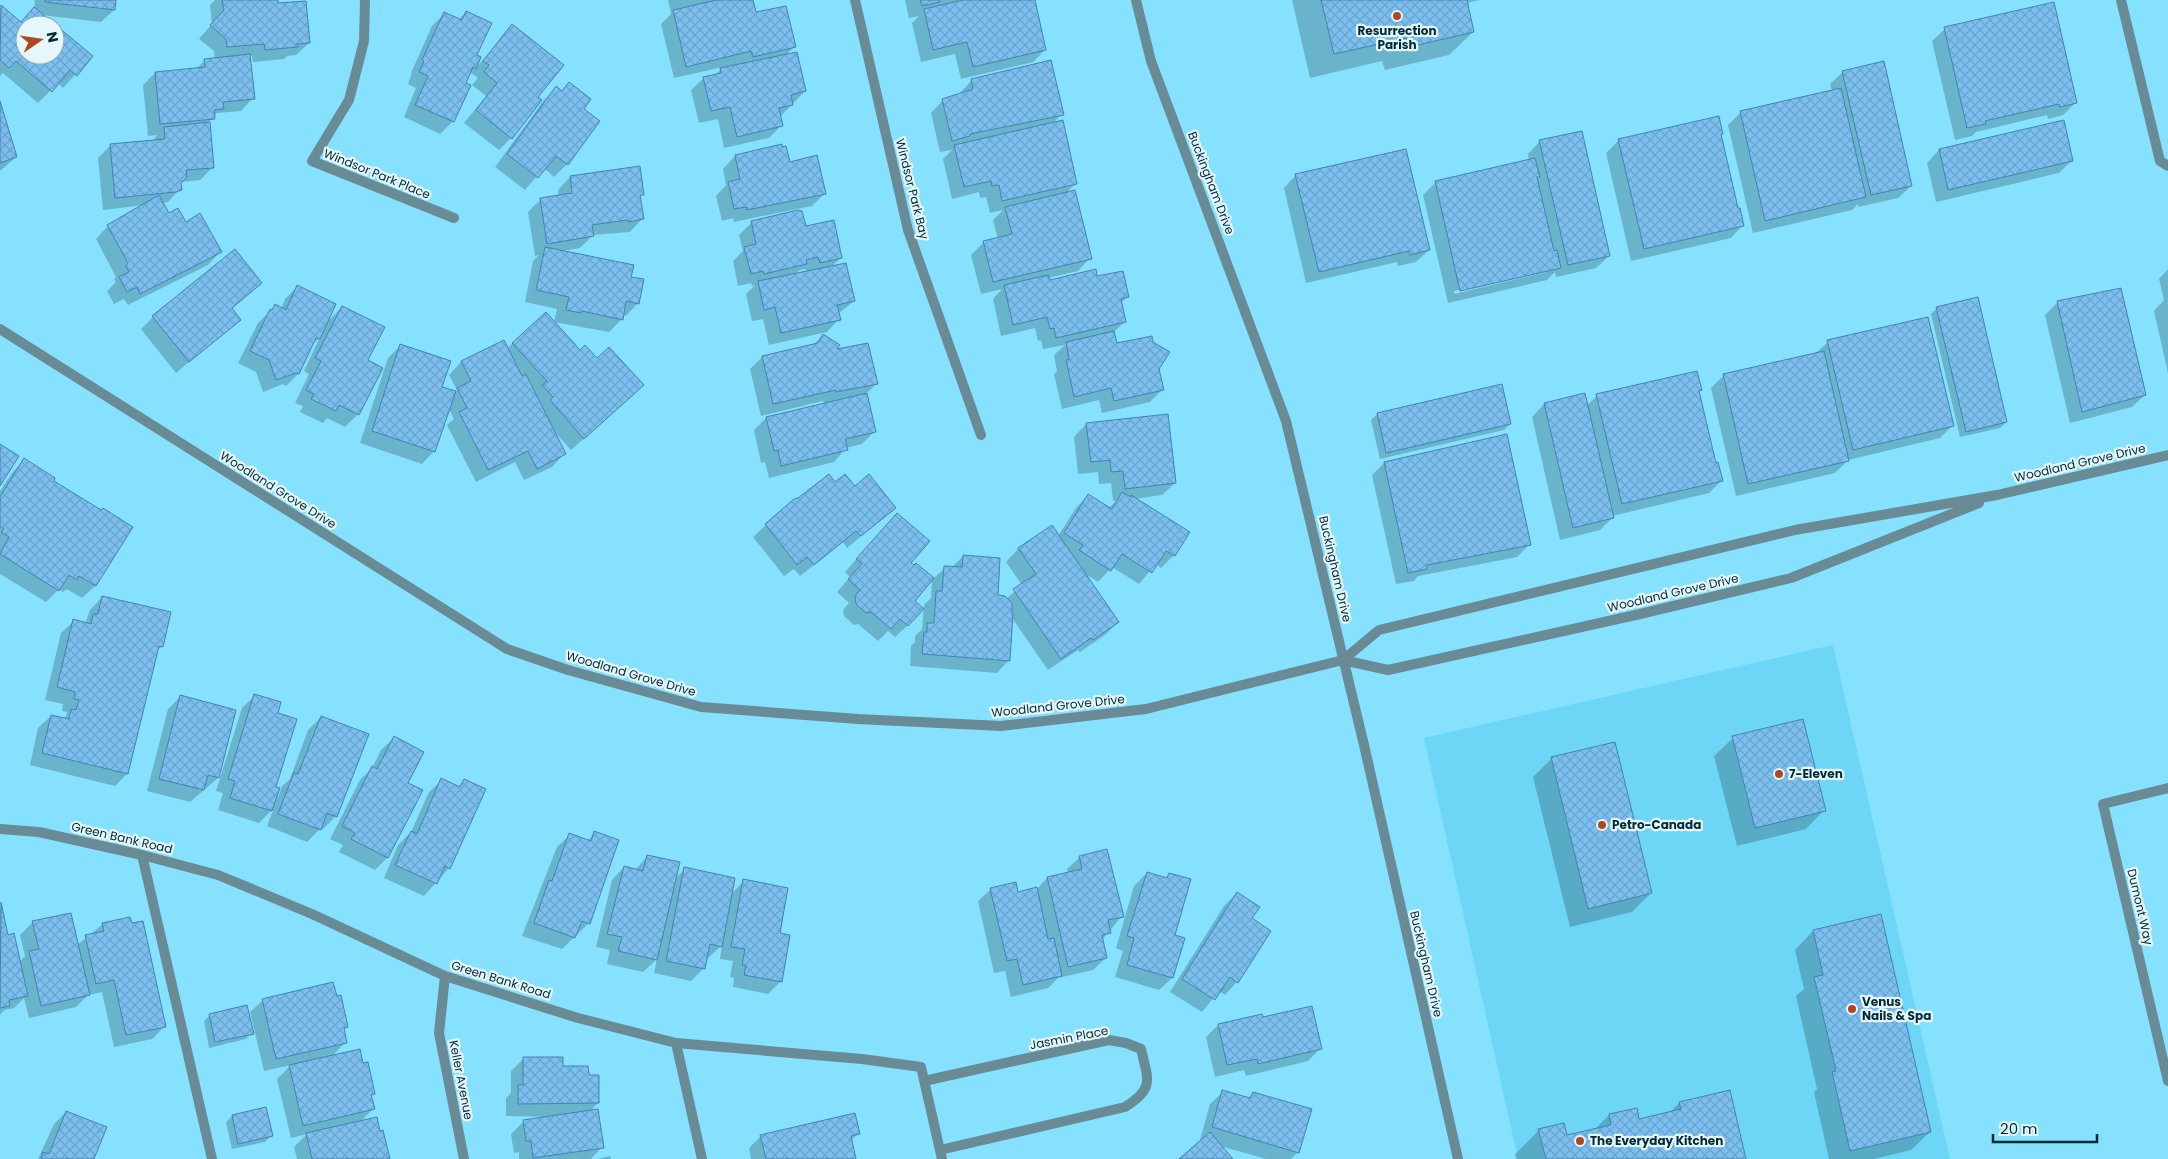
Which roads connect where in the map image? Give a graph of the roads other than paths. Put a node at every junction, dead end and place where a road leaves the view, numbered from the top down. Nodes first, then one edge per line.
1 (365, 0) edge
2 (855, 0) edge
3 (1136, 0) edge
4 (2121, 0) edge
5 (2168, 166) edge
6 (454, 218) dead end
7 (0, 329) edge
8 (982, 435) dead end
9 (2168, 455) edge
10 (1997, 495) junction
11 (1343, 660) junction
12 (2168, 788) edge
13 (0, 829) edge
14 (142, 855) junction
15 (445, 976) junction
16 (676, 1043) junction
17 (924, 1081) junction
18 (2168, 1081) edge
19 (941, 1155) edge
20 (212, 1159) edge
21 (464, 1159) edge
22 (702, 1159) edge
23 (1458, 1159) edge

1 - 6 street, Windsor Park Place
2 - 8 street, Windsor Park Bay
3 - 11 street, Buckingham Drive
4 - 5 street
7 - 11 street, Woodland Grove Drive
9 - 10 street, Woodland Grove Drive
10 - 11 street, Woodland Grove Drive
10 - 11 street, Woodland Grove Drive
11 - 23 street, Buckingham Drive
12 - 18 street, Dumont Way
13 - 14 street, Green Bank Road
14 - 15 street, Green Bank Road
14 - 20 street
15 - 16 street, Green Bank Road
15 - 21 street, Keller Avenue
16 - 17 street, Green Bank Road
16 - 22 street
17 - 19 street, Green Bank Road
17 - 19 street, Jasmin Place

